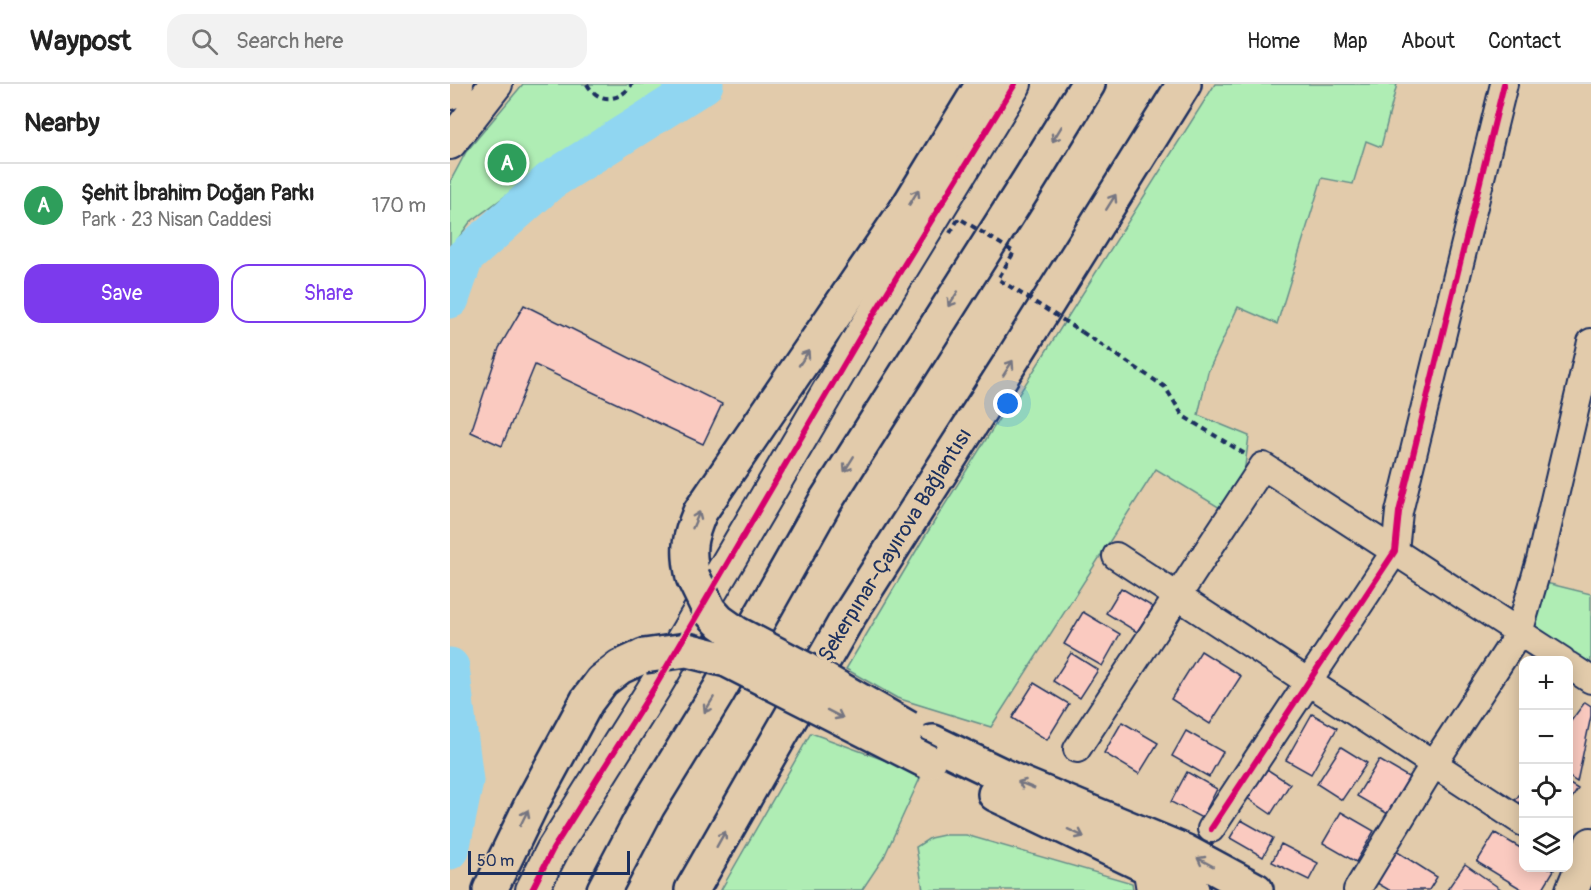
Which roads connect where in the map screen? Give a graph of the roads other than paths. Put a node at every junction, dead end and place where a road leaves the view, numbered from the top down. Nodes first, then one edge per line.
1 (457, 84) edge
2 (496, 84) edge
3 (983, 84) edge
4 (1015, 84) edge
5 (1088, 84) edge
6 (1184, 84) edge
7 (1504, 84) edge
8 (450, 93) edge
9 (450, 143) edge
10 (1591, 342) edge
11 (1395, 551) junction
12 (1116, 556) dead end
13 (1177, 597) junction
14 (1519, 633) junction
15 (1556, 656) edge
16 (1573, 668) edge
17 (1591, 680) edge
18 (1308, 683) junction
19 (1077, 749) dead end
20 (930, 752) junction
21 (1433, 765) junction
22 (1519, 820) edge
23 (1211, 830) dead end
24 (1581, 862) edge
25 (1148, 878) edge
26 (490, 890) edge
27 (532, 890) edge
28 (604, 890) edge
29 (692, 890) edge
30 (1192, 890) edge
31 (1256, 890) edge
32 (1357, 890) edge
33 (1572, 890) edge

1 - 8 street
2 - 9 street
20 -> 3 main road, bridge
4 - 27 street
5 -> 28 main road
29 -> 6 main road, Şekerpınar-Çayırova Bağlantısı
7 - 11 street
10 - 14 street
11 - 13 street
11 - 14 street
11 - 18 street
12 - 13 street
13 - 18 street
13 - 19 street
14 - 15 street
14 - 21 street
16 - 17 street
18 - 21 street
18 - 23 street
20 -> 25 main road
26 -> 20 main road, bridge
31 -> 20 main road
21 - 22 street
21 - 32 street
24 - 33 street
25 - 30 main road

